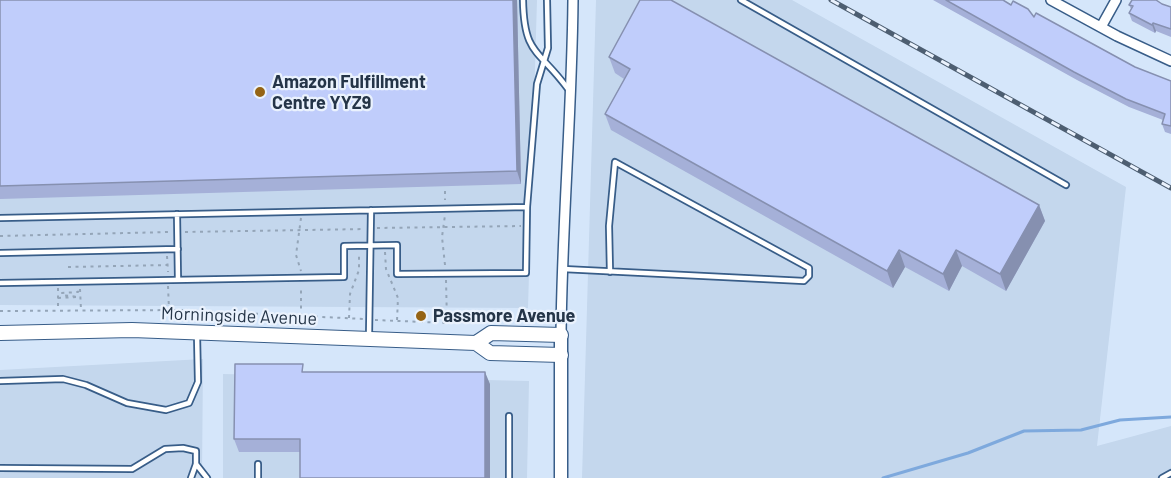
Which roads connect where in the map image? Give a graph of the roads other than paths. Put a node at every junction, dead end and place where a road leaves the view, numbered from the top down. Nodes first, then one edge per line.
1 (523, 0) edge
2 (547, 0) edge
3 (573, 0) edge
4 (741, 0) edge
5 (1051, 0) edge
6 (1116, 0) edge
7 (1101, 27) junction
8 (543, 60) junction
9 (1171, 61) edge
10 (572, 94) junction
11 (1066, 184) dead end
12 (527, 207) junction
13 (371, 210) junction
14 (177, 214) junction
15 (0, 218) edge
16 (370, 246) junction
17 (178, 249) junction
18 (0, 252) edge
19 (563, 269) junction
20 (610, 272) junction
21 (178, 280) junction
22 (0, 283) edge
23 (197, 332) junction
24 (0, 333) edge
25 (561, 335) junction
26 (369, 339) junction
27 (476, 343) junction
28 (561, 355) junction
29 (0, 381) edge
30 (509, 416) dead end
31 (196, 464) junction
32 (258, 464) dead end
33 (0, 468) edge
34 (132, 469) junction
35 (1171, 473) edge
36 (132, 478) edge
37 (191, 478) edge
38 (207, 478) edge
39 (258, 478) edge
40 (509, 478) edge
41 (561, 478) edge
42 (1162, 478) edge

1 - 8 lane
2 - 8 lane
3 - 10 street
4 - 11 lane
5 - 7 street
6 - 7 street
7 - 9 street
8 - 10 lane
8 - 12 lane
10 - 19 street
12 - 13 lane
12 - 16 lane
13 - 14 lane
13 - 16 lane
14 - 15 lane
14 - 17 lane
16 - 21 lane
16 - 26 lane
17 - 18 lane
17 - 21 lane
19 - 20 lane
19 - 25 street
20 - 20 lane
21 - 22 lane
23 - 24 main road, Morningside Avenue
23 - 26 main road, Morningside Avenue
23 - 29 lane
25 - 27 main road, Morningside Avenue
25 - 28 street
26 - 27 main road, Morningside Avenue
27 - 28 main road, Morningside Avenue
28 - 41 street
30 - 40 lane
31 - 34 lane
31 - 37 lane
31 - 38 lane
32 - 39 lane
33 - 34 lane
34 - 36 lane
35 - 42 lane

